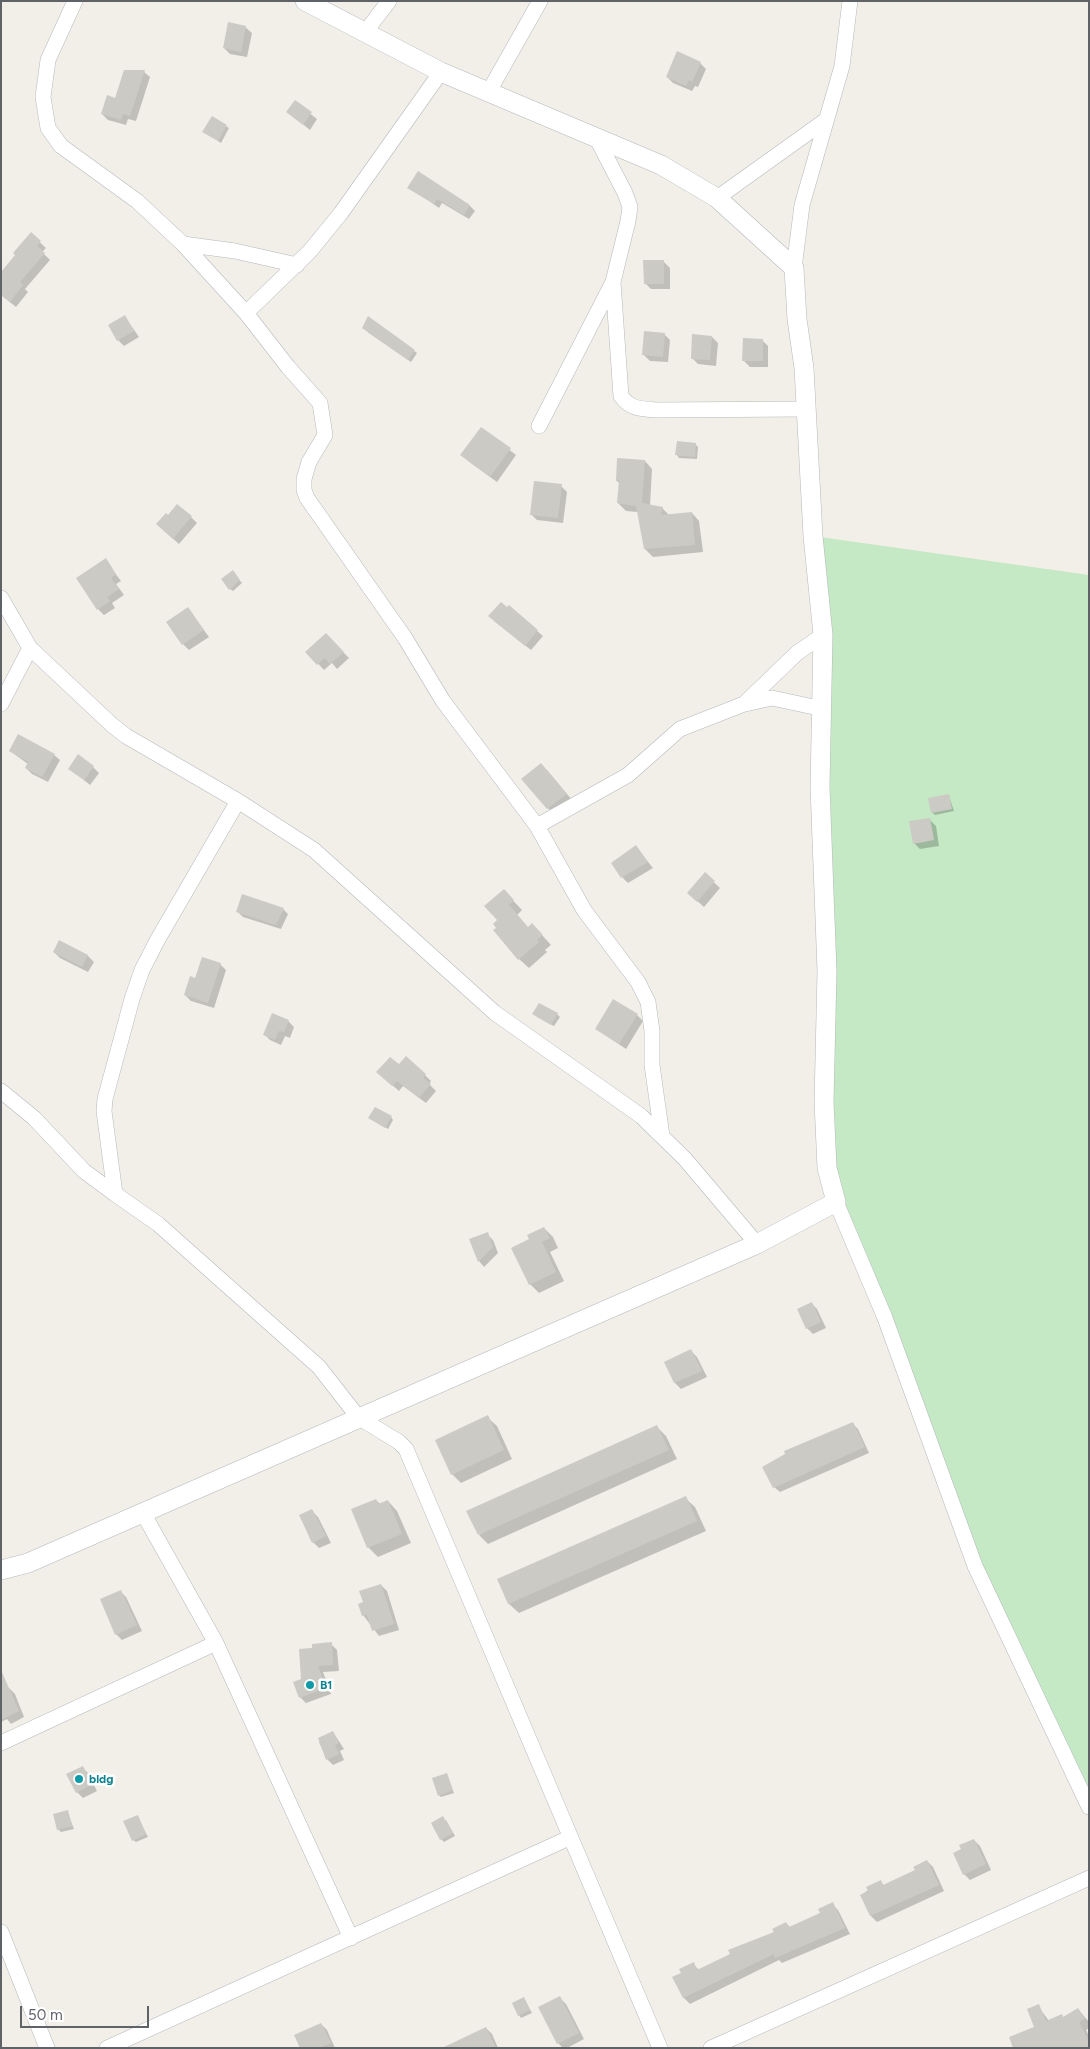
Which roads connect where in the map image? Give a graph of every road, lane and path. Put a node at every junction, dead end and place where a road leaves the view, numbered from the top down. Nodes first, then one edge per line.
1 (75, 1) edge
2 (305, 1) edge
3 (389, 1) edge
4 (540, 1) edge
5 (850, 1) edge
6 (366, 31) junction
7 (441, 72) junction
8 (488, 93) junction
9 (826, 120) junction
10 (596, 137) junction
11 (717, 198) junction
12 (183, 244) junction
13 (297, 265) junction
14 (794, 268) junction
15 (613, 282) junction
16 (246, 313) junction
17 (807, 409) junction
18 (539, 426) dead end
19 (1, 598) edge
20 (823, 634) junction
21 (30, 648) junction
22 (1, 704) edge
23 (744, 704) junction
24 (823, 709) junction
25 (238, 801) junction
26 (537, 826) junction
27 (1, 1091) edge
28 (662, 1136) junction
29 (115, 1194) junction
30 (836, 1202) junction
31 (757, 1244) junction
32 (358, 1417) junction
33 (143, 1513) junction
34 (1, 1570) edge
35 (216, 1643) junction
36 (1, 1743) edge
37 (1089, 1807) edge
38 (569, 1838) junction
39 (1089, 1878) edge
40 (1, 1932) edge
41 (351, 1938) junction
42 (47, 2048) edge
43 (107, 2048) edge
44 (660, 2048) edge
45 (711, 2048) edge

1 - 12 street
2 - 6 street
3 - 6 street
4 - 8 street
5 - 9 street
6 - 7 street
7 - 8 street
7 - 13 street
8 - 10 street
9 - 11 street
9 - 14 street
10 - 11 street
10 - 15 street
11 - 14 street
12 - 13 street
12 - 16 street
13 - 16 street
14 - 17 street
15 - 17 street
15 - 18 street
16 - 26 street
17 - 20 street
19 - 21 street
20 - 23 street
20 - 24 street
21 - 22 street
21 - 25 street
23 - 24 street
23 - 26 street
24 - 30 street
25 - 28 street
25 - 29 street
26 - 28 street
27 - 29 street
28 - 31 street
29 - 32 street
30 - 31 street
30 - 37 street
31 - 32 street
32 - 33 street
32 - 38 street
33 - 34 street
33 - 35 street
35 - 36 street
35 - 41 street
38 - 41 street
38 - 44 street
39 - 45 street
40 - 42 street
41 - 43 street

